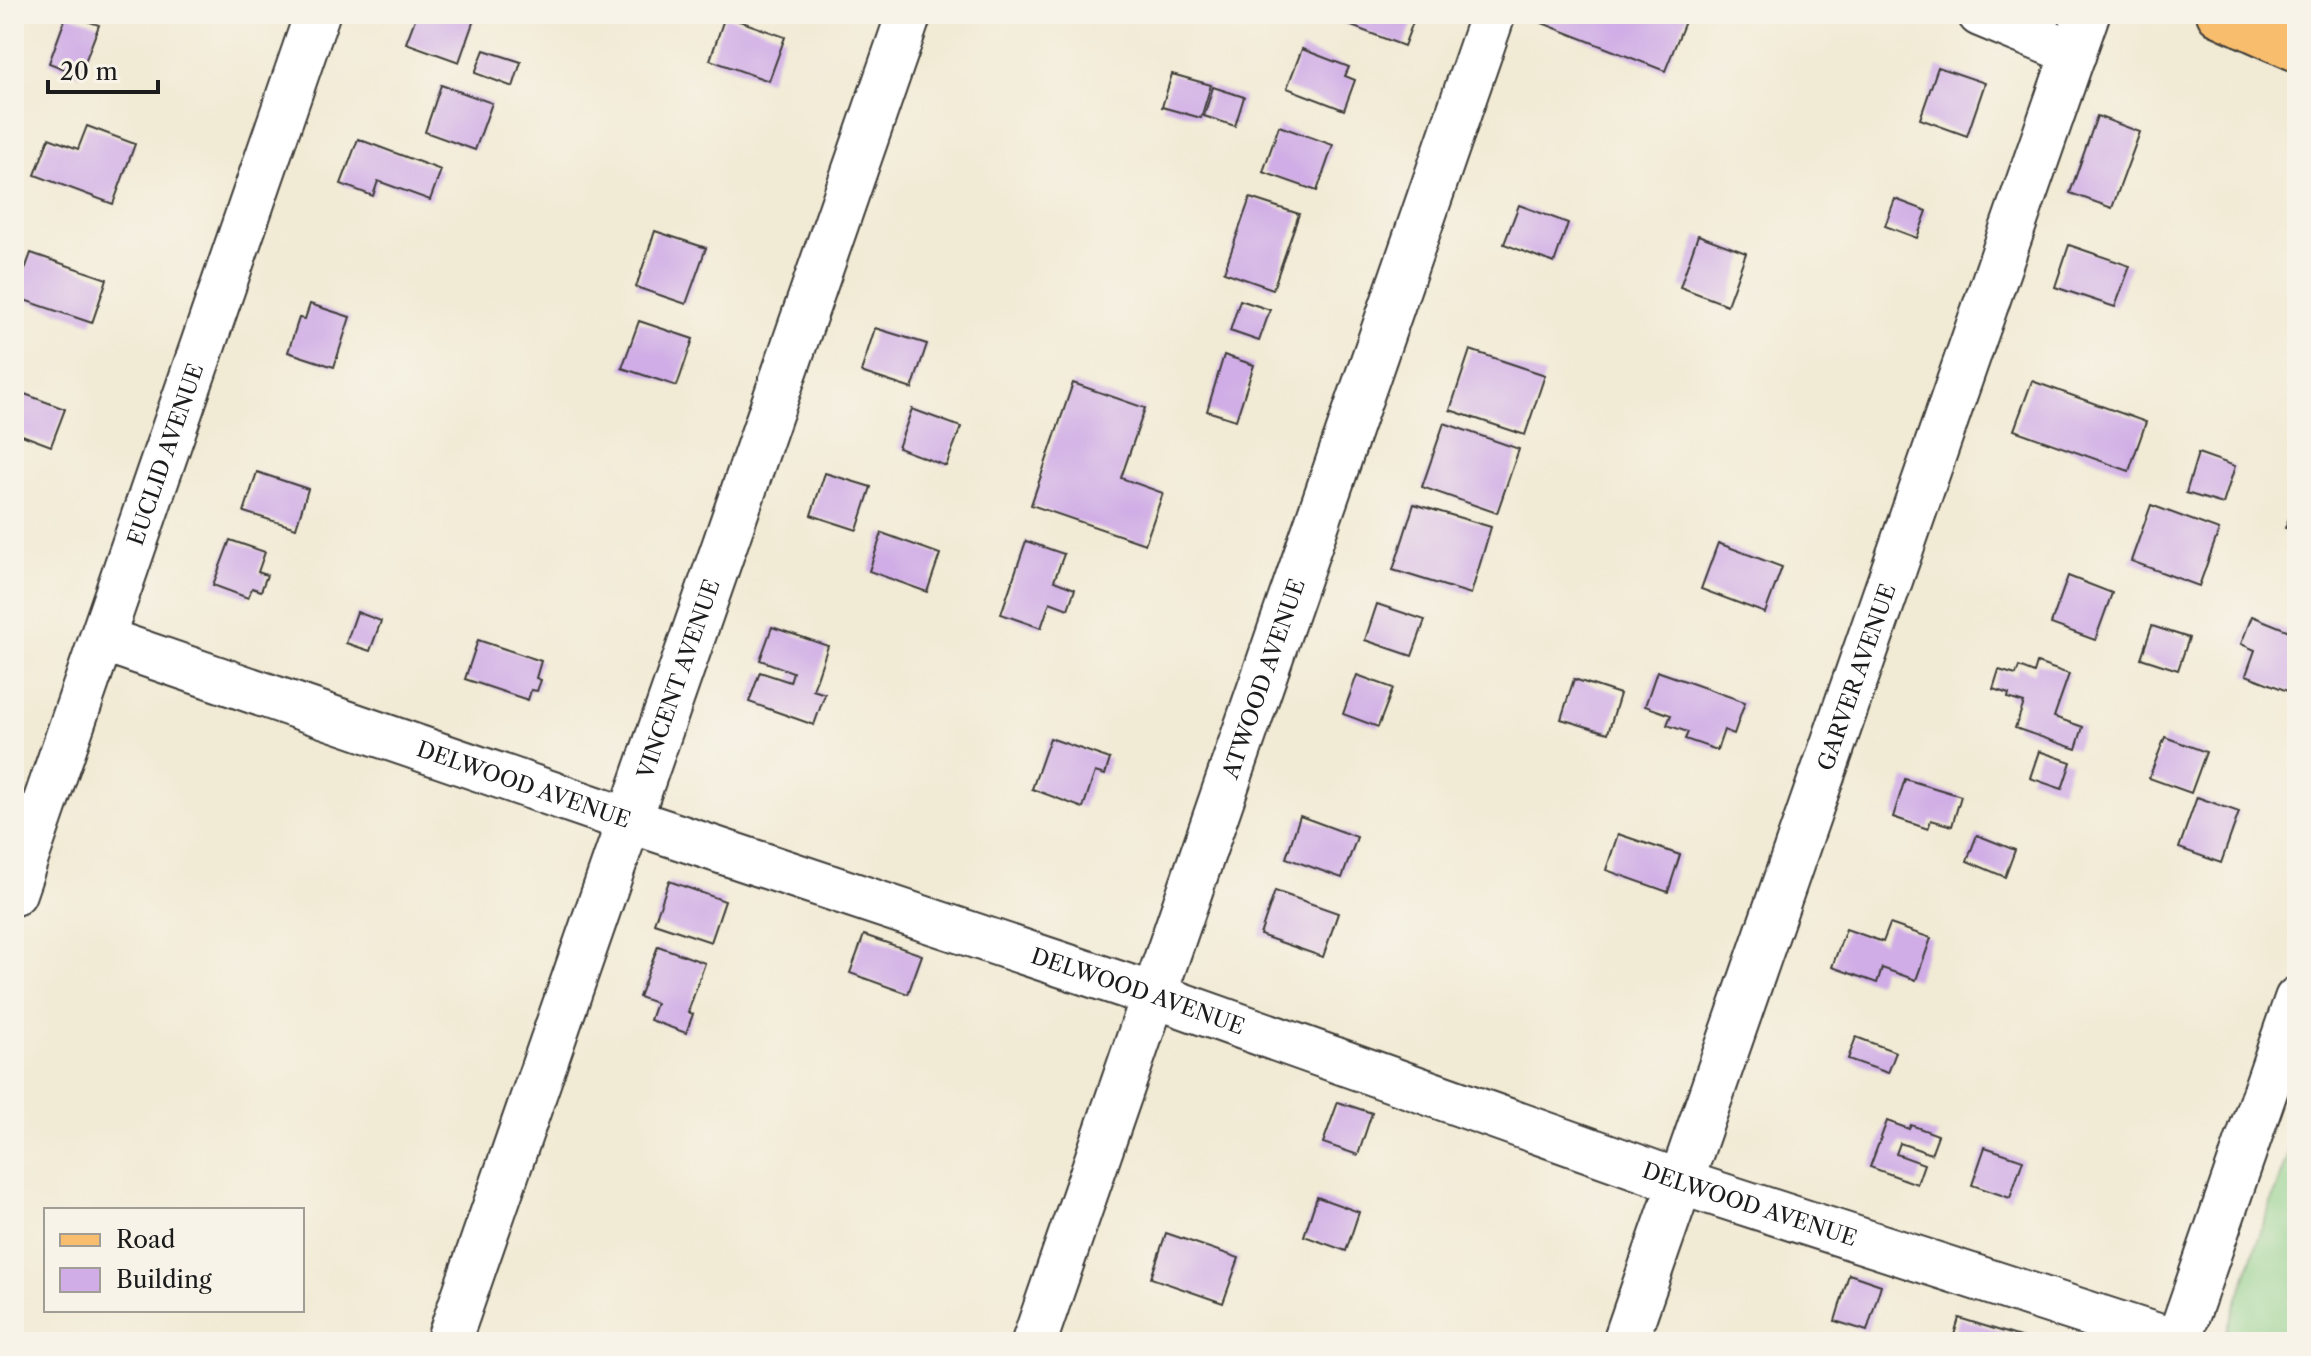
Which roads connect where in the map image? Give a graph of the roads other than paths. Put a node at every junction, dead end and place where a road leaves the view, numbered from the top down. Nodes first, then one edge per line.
1 (317, 14) edge
2 (909, 14) edge
3 (1493, 14) edge
4 (1980, 14) edge
5 (2219, 14) edge
6 (2080, 34) edge
7 (2297, 49) edge
8 (102, 639) junction
9 (628, 820) junction
10 (14, 893) edge
11 (1153, 995) junction
12 (2297, 999) edge
13 (1680, 1182) junction
14 (448, 1342) edge
15 (1034, 1342) edge
16 (1625, 1342) edge
17 (2177, 1342) edge

1 - 8 street, EUCLID AVENUE
2 - 9 street, VINCENT AVENUE
3 - 11 street, ATWOOD AVENUE
4 - 6 street
5 - 7 main road
6 - 13 street, GARVER AVENUE
8 - 9 street, DELWOOD AVENUE
8 - 10 street, EUCLID AVENUE
9 - 11 street, DELWOOD AVENUE
9 - 14 street, VINCENT AVENUE
11 - 13 street, DELWOOD AVENUE
11 - 15 street, ATWOOD AVENUE
12 - 17 street
13 - 16 street, GARVER AVENUE
13 - 17 street, DELWOOD AVENUE

